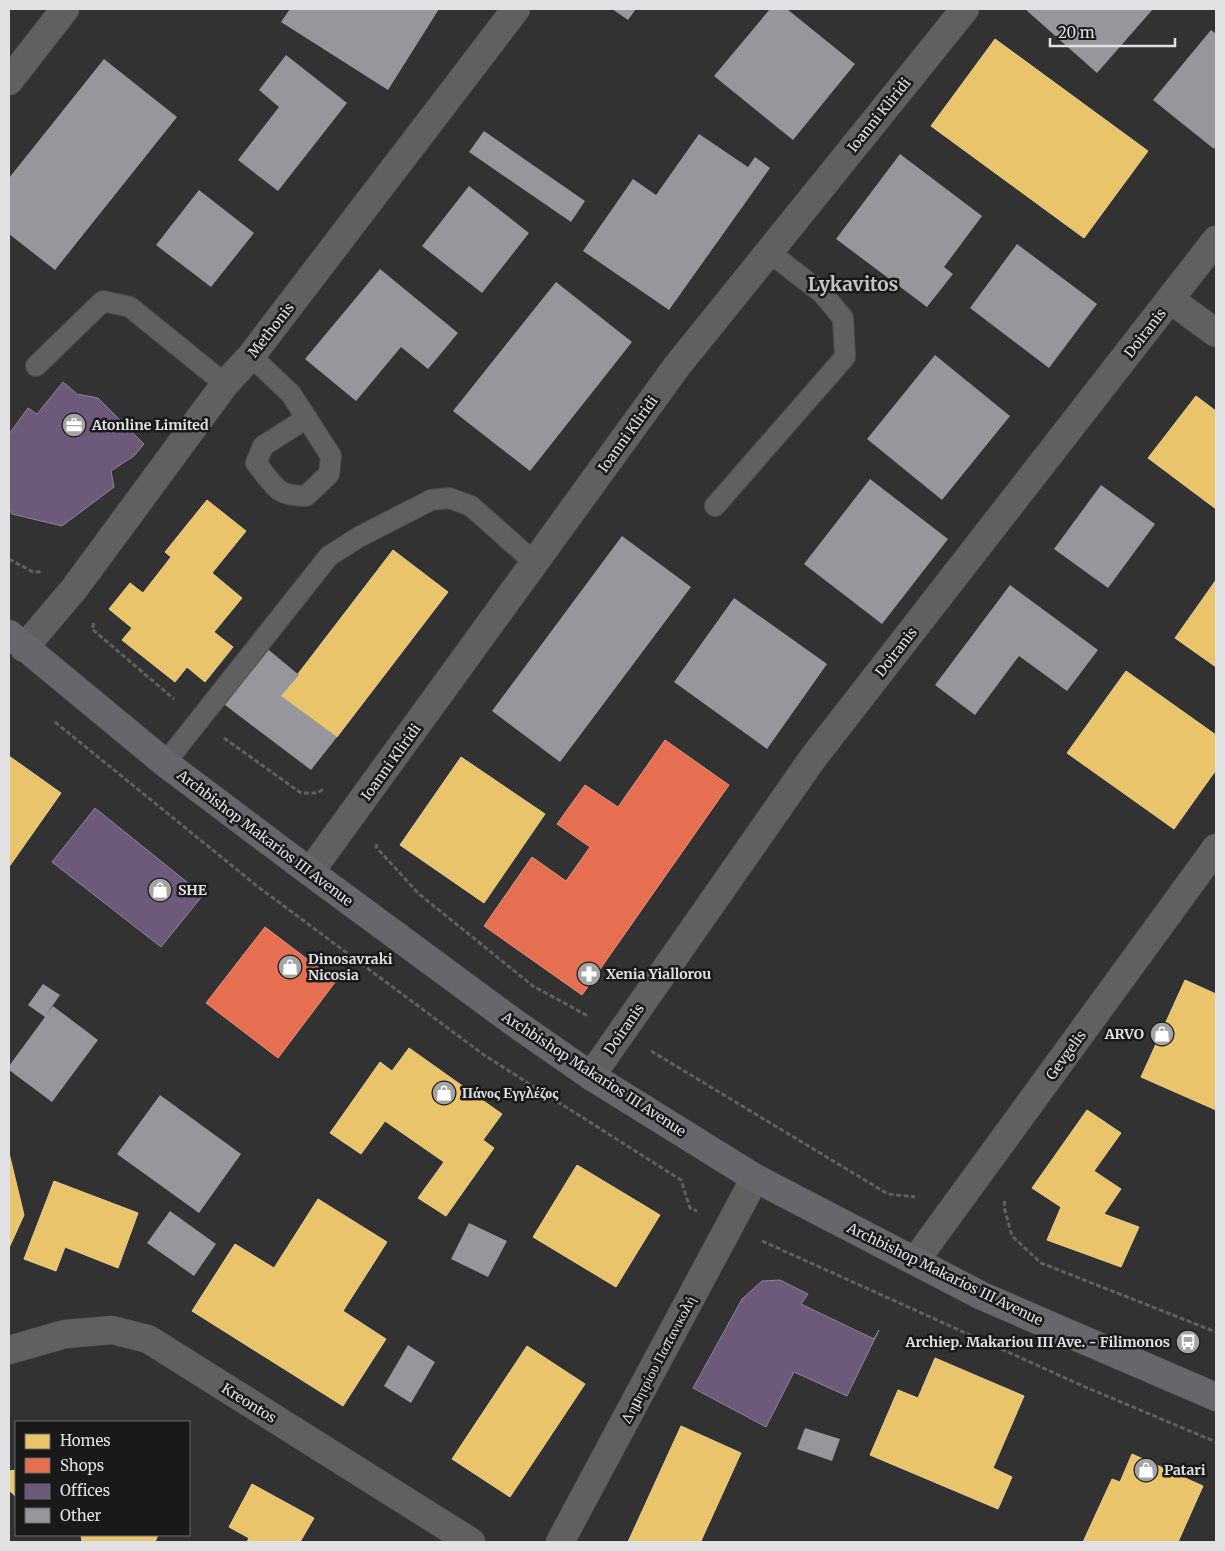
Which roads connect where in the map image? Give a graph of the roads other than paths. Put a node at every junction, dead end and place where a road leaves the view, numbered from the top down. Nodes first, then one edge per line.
1 (65, 9) edge
2 (516, 9) edge
3 (965, 9) edge
4 (9, 81) edge
5 (1216, 240) edge
6 (769, 252) junction
7 (1171, 300) junction
8 (1216, 333) edge
9 (251, 356) junction
10 (36, 366) dead end
11 (225, 384) junction
12 (307, 418) dead end
13 (716, 506) dead end
14 (535, 563) junction
15 (16, 641) edge
16 (165, 763) junction
17 (1216, 848) edge
18 (310, 872) junction
19 (591, 1076) junction
20 (755, 1178) junction
21 (915, 1261) junction
22 (9, 1350) edge
23 (1216, 1397) edge
24 (471, 1542) edge
25 (560, 1542) edge

1 - 4 street
2 - 9 street, Methonis
3 - 6 street, Ioanni Kliridi
5 - 7 street, Doiranis
6 - 13 lane
6 - 14 street, Ioanni Kliridi
7 - 8 street
7 - 19 street, Doiranis
9 - 11 street, Methonis
9 - 12 lane
10 - 11 lane
11 - 15 street, Methonis
14 - 16 lane
14 - 18 street, Ioanni Kliridi
15 - 16 main road, Archbishop Makarios III Avenue
16 - 18 main road, Archbishop Makarios III Avenue
17 - 21 street, Gevgelis
18 - 19 main road, Archbishop Makarios III Avenue
19 - 20 main road, Archbishop Makarios III Avenue
20 - 21 main road, Archbishop Makarios III Avenue
20 - 25 street, Δημητρίου Παπανικολή
21 - 23 main road, Archbishop Makarios III Avenue
22 - 24 street, Kreontos

